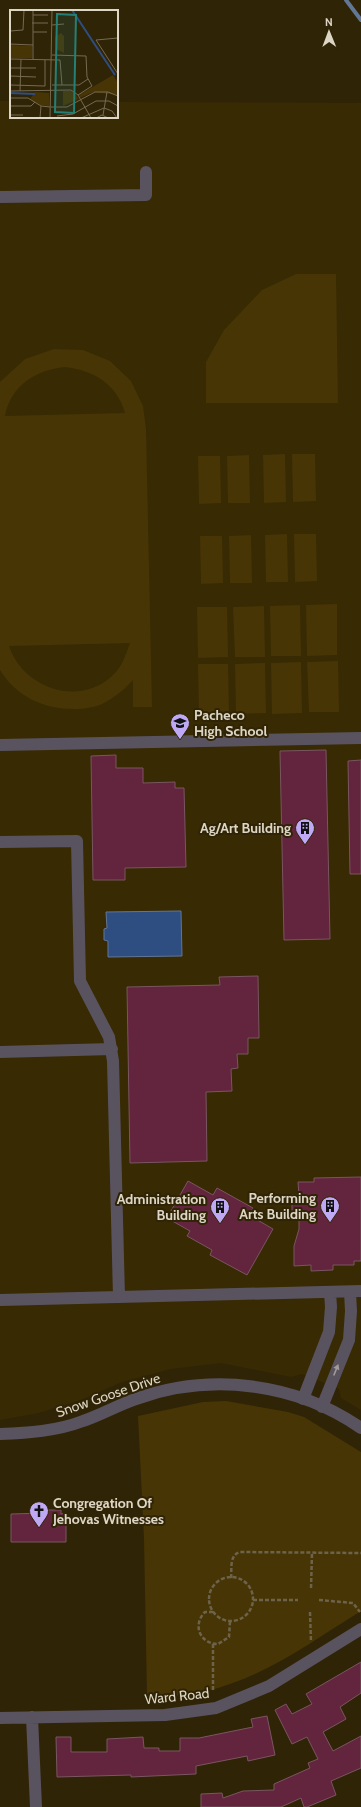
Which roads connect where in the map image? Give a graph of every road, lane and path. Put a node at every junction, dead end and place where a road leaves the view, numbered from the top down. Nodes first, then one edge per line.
1 (146, 172) dead end
2 (0, 197) edge
3 (361, 738) edge
4 (0, 744) edge
5 (0, 842) edge
6 (112, 1049) junction
7 (0, 1052) edge
8 (355, 1291) edge
9 (330, 1292) junction
10 (119, 1297) junction
11 (0, 1300) edge
12 (303, 1398) junction
13 (322, 1407) junction
14 (361, 1428) edge
15 (0, 1434) edge
16 (312, 1553) junction
17 (361, 1553) edge
18 (231, 1578) junction
19 (311, 1588) dead end
20 (254, 1600) junction
21 (298, 1600) dead end
22 (319, 1600) dead end
23 (213, 1612) junction
24 (310, 1612) dead end
25 (360, 1612) edge
26 (230, 1621) junction
27 (361, 1629) edge
28 (311, 1642) dead end
29 (213, 1644) junction
30 (213, 1690) dead end
31 (32, 1717) junction
32 (0, 1718) edge
33 (36, 1807) edge

1 - 2 street
3 - 4 street
5 - 6 street
6 - 7 street
6 - 10 street
8 - 9 street
13 -> 8 street
9 - 10 street
9 - 12 street
10 - 11 street
12 - 13 street, Snow Goose Drive
12 - 15 street, Snow Goose Drive
13 - 14 street, Snow Goose Drive
16 - 17 path
16 - 18 path
16 - 19 path
18 - 20 path
18 - 23 path
20 - 21 path
20 - 26 path
22 - 25 path
23 - 26 path
23 - 29 path
24 - 28 path
26 - 29 path
27 - 31 street, Ward Road
29 - 30 path
31 - 32 street, Ward Road
31 - 33 street

